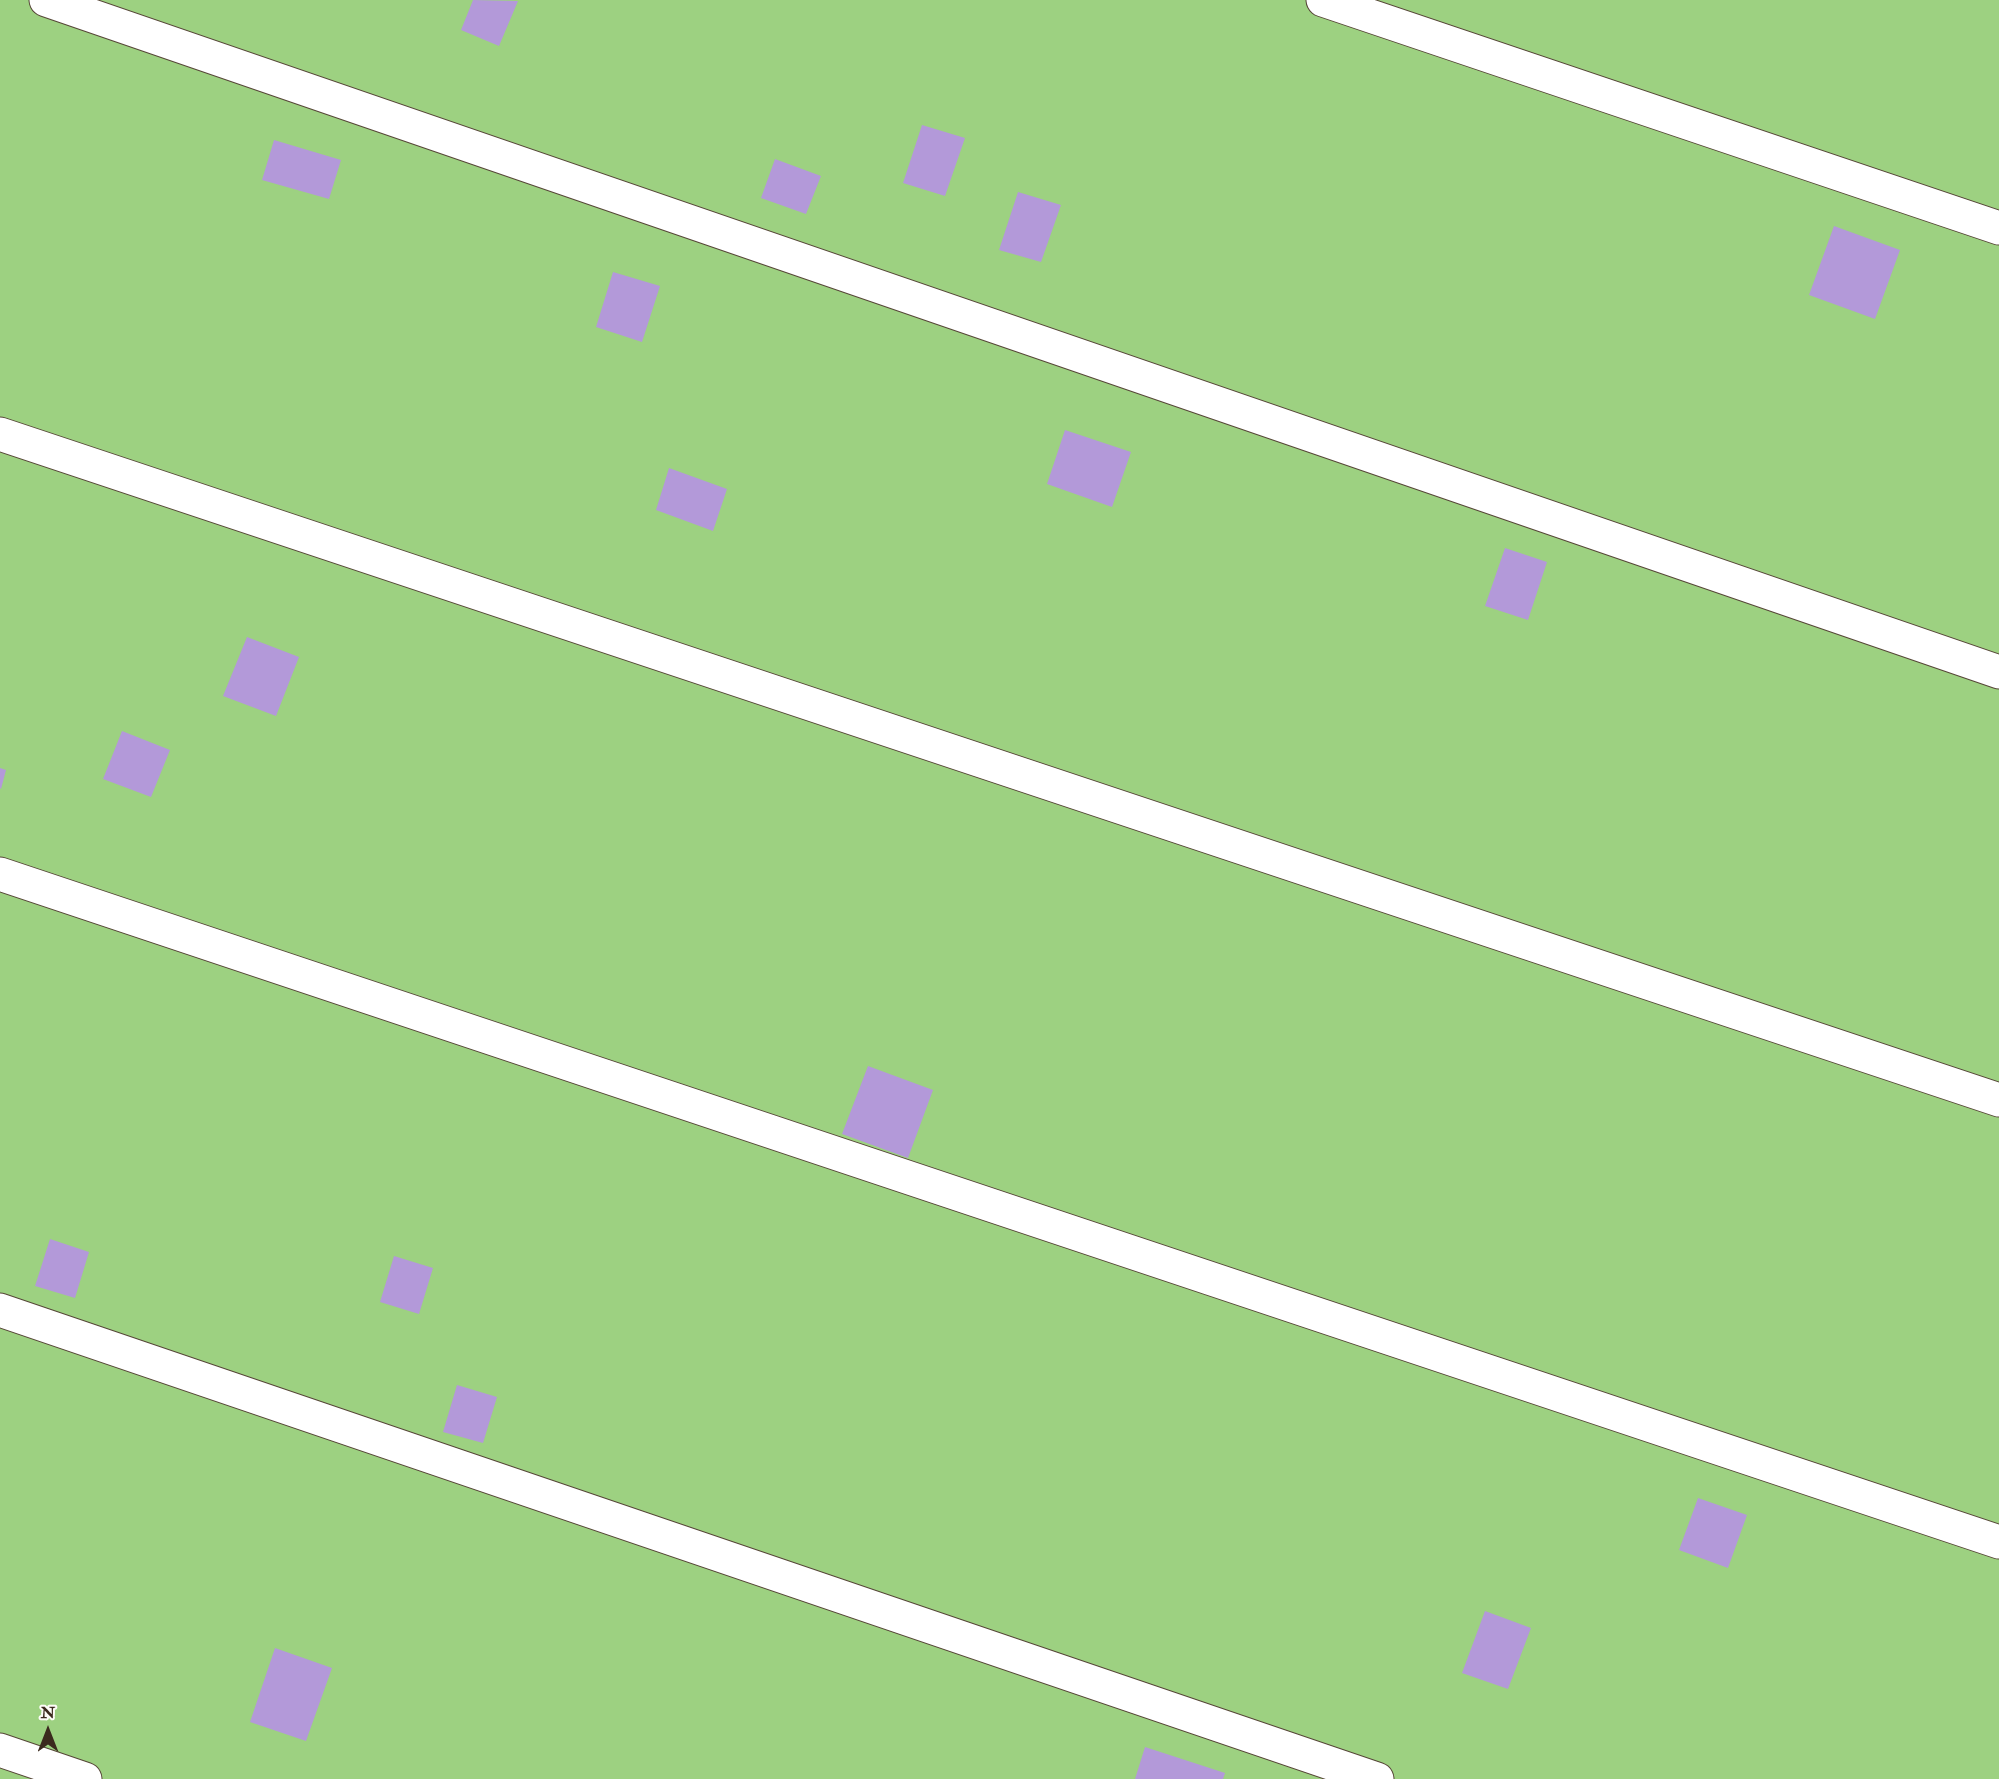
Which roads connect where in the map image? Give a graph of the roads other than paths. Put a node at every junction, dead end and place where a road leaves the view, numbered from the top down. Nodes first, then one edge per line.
1 (46, 0) edge
2 (1323, 0) edge
3 (1999, 228) edge
4 (0, 434) edge
5 (1999, 672) edge
6 (0, 874) edge
7 (1999, 1100) edge
8 (0, 1310) edge
9 (1999, 1542) edge
10 (0, 1750) edge
11 (85, 1779) edge
12 (1377, 1779) edge

1 - 5 lane
2 - 3 lane
4 - 7 lane
6 - 9 lane
8 - 12 lane
10 - 11 lane

